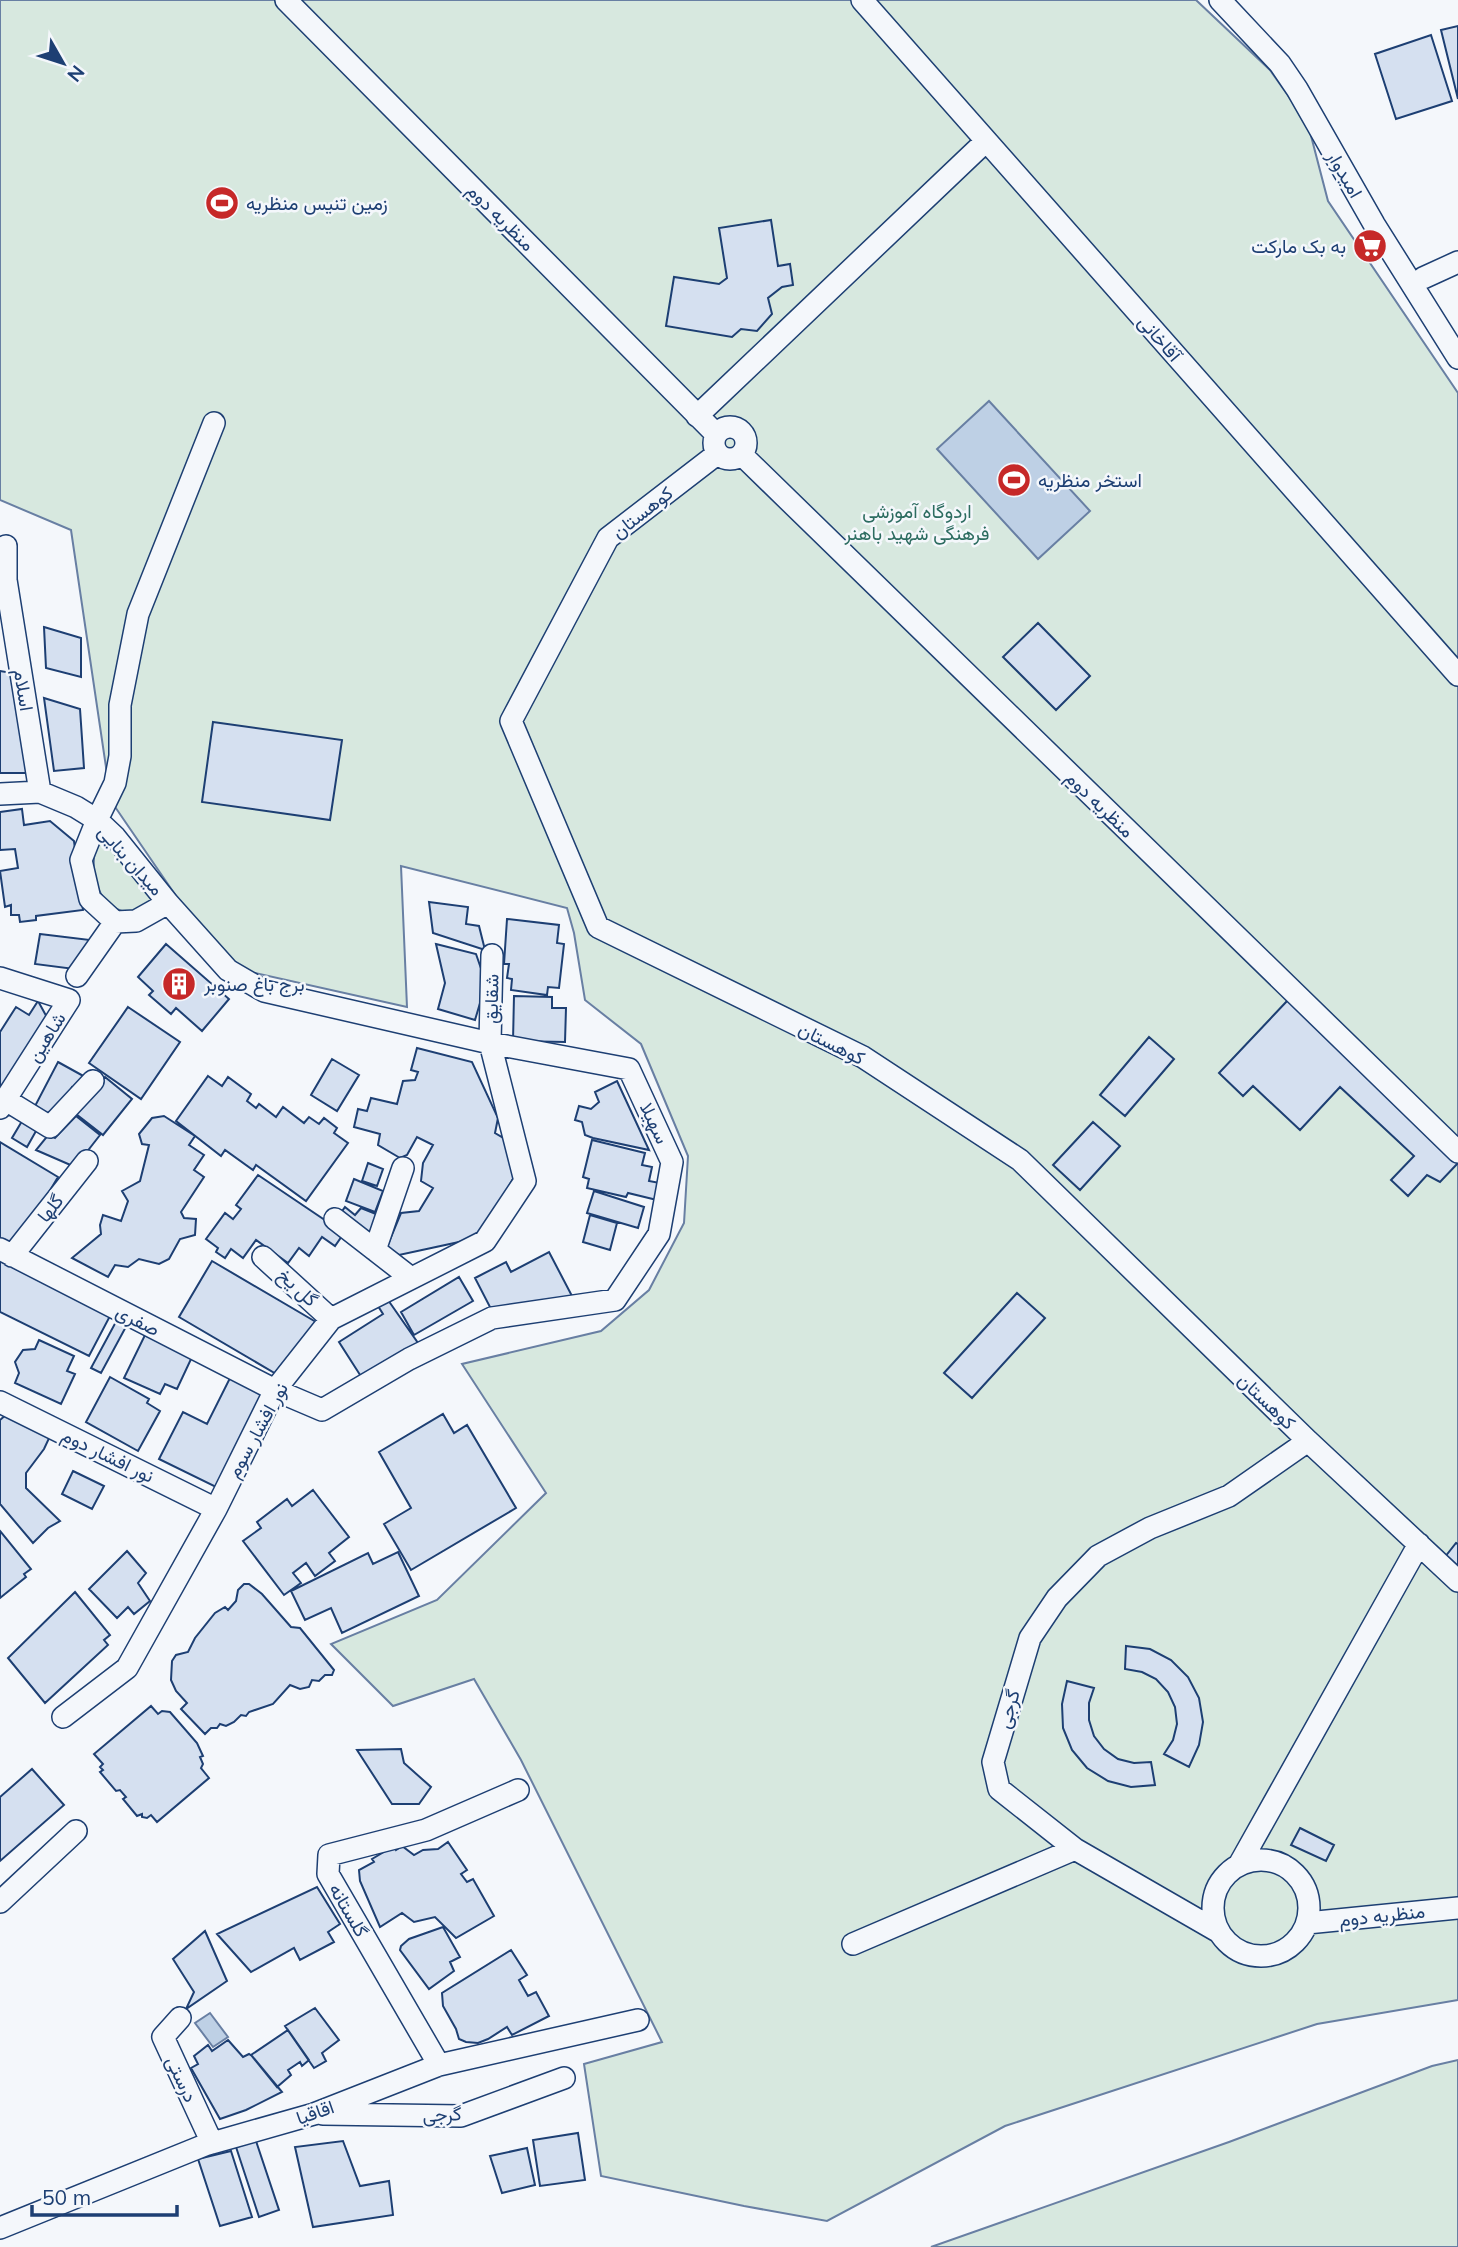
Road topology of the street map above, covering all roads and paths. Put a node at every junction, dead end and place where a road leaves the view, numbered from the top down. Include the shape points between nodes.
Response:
1 (286, 0) edge
2 (862, 0) edge
3 (1220, 0) edge
4 (1235, 0) edge
5 (1284, 61) junction
6 (986, 141) junction
7 (1458, 262) edge
8 (1423, 278) junction
9 (1458, 332) edge
10 (1458, 358) edge
11 (697, 416) junction
12 (214, 423) dead end
13 (716, 444) junction
14 (741, 455) junction
15 (6, 546) dead end
16 (1458, 675) edge
17 (40, 792) junction
18 (0, 793) edge
19 (97, 820) junction
20 (168, 903) junction
21 (115, 922) junction
22 (492, 955) dead end
23 (77, 976) dead end
24 (0, 978) edge
25 (490, 1044) junction
26 (93, 1081) dead end
27 (3, 1104) edge
28 (1458, 1152) edge
29 (88, 1161) dead end
30 (403, 1168) dead end
31 (335, 1219) dead end
32 (375, 1251) junction
33 (6, 1252) edge
34 (263, 1257) dead end
35 (411, 1278) junction
36 (331, 1319) junction
37 (275, 1390) junction
38 (0, 1402) edge
39 (1308, 1441) junction
40 (216, 1508) junction
41 (1419, 1544) junction
42 (1458, 1581) edge
43 (63, 1717) dead end
44 (518, 1790) dead end
45 (76, 1831) dead end
46 (1075, 1849) junction
47 (1239, 1865) junction
48 (0, 1902) edge
49 (1458, 1908) edge
50 (1307, 1923) junction
51 (1219, 1933) junction
52 (853, 1944) dead end
53 (180, 2018) dead end
54 (638, 2020) dead end
55 (439, 2064) junction
56 (564, 2078) dead end
57 (314, 2114) junction
58 (212, 2143) junction
59 (0, 2228) edge

1 - 11 street, منظریه دوم
2 - 6 street, آقاخانی
3 - 5 street, امیدوار
4 - 5 street, امیدوار
5 - 8 street, امیدوار
5 - 10 street, امیدوار via 1374,224
6 - 11 street
6 - 16 street, آقاخانی
7 - 8 street
8 - 9 street, امیدوار
11 - 13 street, منظریه دوم
12 - 19 street via 138,614 120,705 115,783
13 - 14 street via 723,459
13 - 14 street via 727,427 739,429 746,444
13 - 39 street, کوهستان via 608,538 511,721 598,927 863,1058 1020,1160
14 - 28 street, منظریه دوم
15 - 17 street, اسلام via 6,580
17 - 18 street
17 - 19 street
19 - 20 street, میدان بنایی
19 - 21 street, میدان بنایی via 80,860 90,899
20 - 21 street, میدان بنایی via 136,921
20 - 25 street, سهیلا via 228,971 264,991
21 - 23 street
22 - 25 street, شقایق
24 - 27 street, شاهین via 69,1000
25 - 35 street, نور افشار سوم via 525,1181 485,1241
25 - 37 street, سهیلا via 629,1069 673,1162 659,1234 615,1300 492,1318 322,1410
26 - 27 street via 50,1127
29 - 33 street, گلها
30 - 32 street
31 - 32 street
32 - 35 street
33 - 37 street, صفری
34 - 36 street, گل یخ
35 - 36 street, نور افشار سوم
36 - 37 street, نور افشار سوم
37 - 40 street, نور افشار سوم
38 - 40 street, نور افشار دوم
39 - 41 street, کوهستان
39 - 46 street, گرجی via 1229,1496 1150,1528 1098,1556 1057,1598 1030,1638 993,1762 999,1789
40 - 43 street, نور افشار سوم via 127,1668
41 - 42 street, کوهستان
41 - 47 street
44 - 55 street, گلستانه via 426,1830 329,1854 328,1874
45 - 48 street
46 - 51 street, گرجی
46 - 52 street
47 - 50 street via 1271,1860 1286,1866 1306,1891
47 - 51 street via 1217,1887 1213,1918
49 - 50 street, منظریه دوم
50 - 51 street via 1288,1948 1273,1955 1242,1953
53 - 58 street, درستی via 163,2038
54 - 55 street, اقاقیا
55 - 57 street, اقاقیا
56 - 57 street, گرجی via 461,2116
57 - 58 street, اقاقیا
58 - 59 street, اقاقیا

